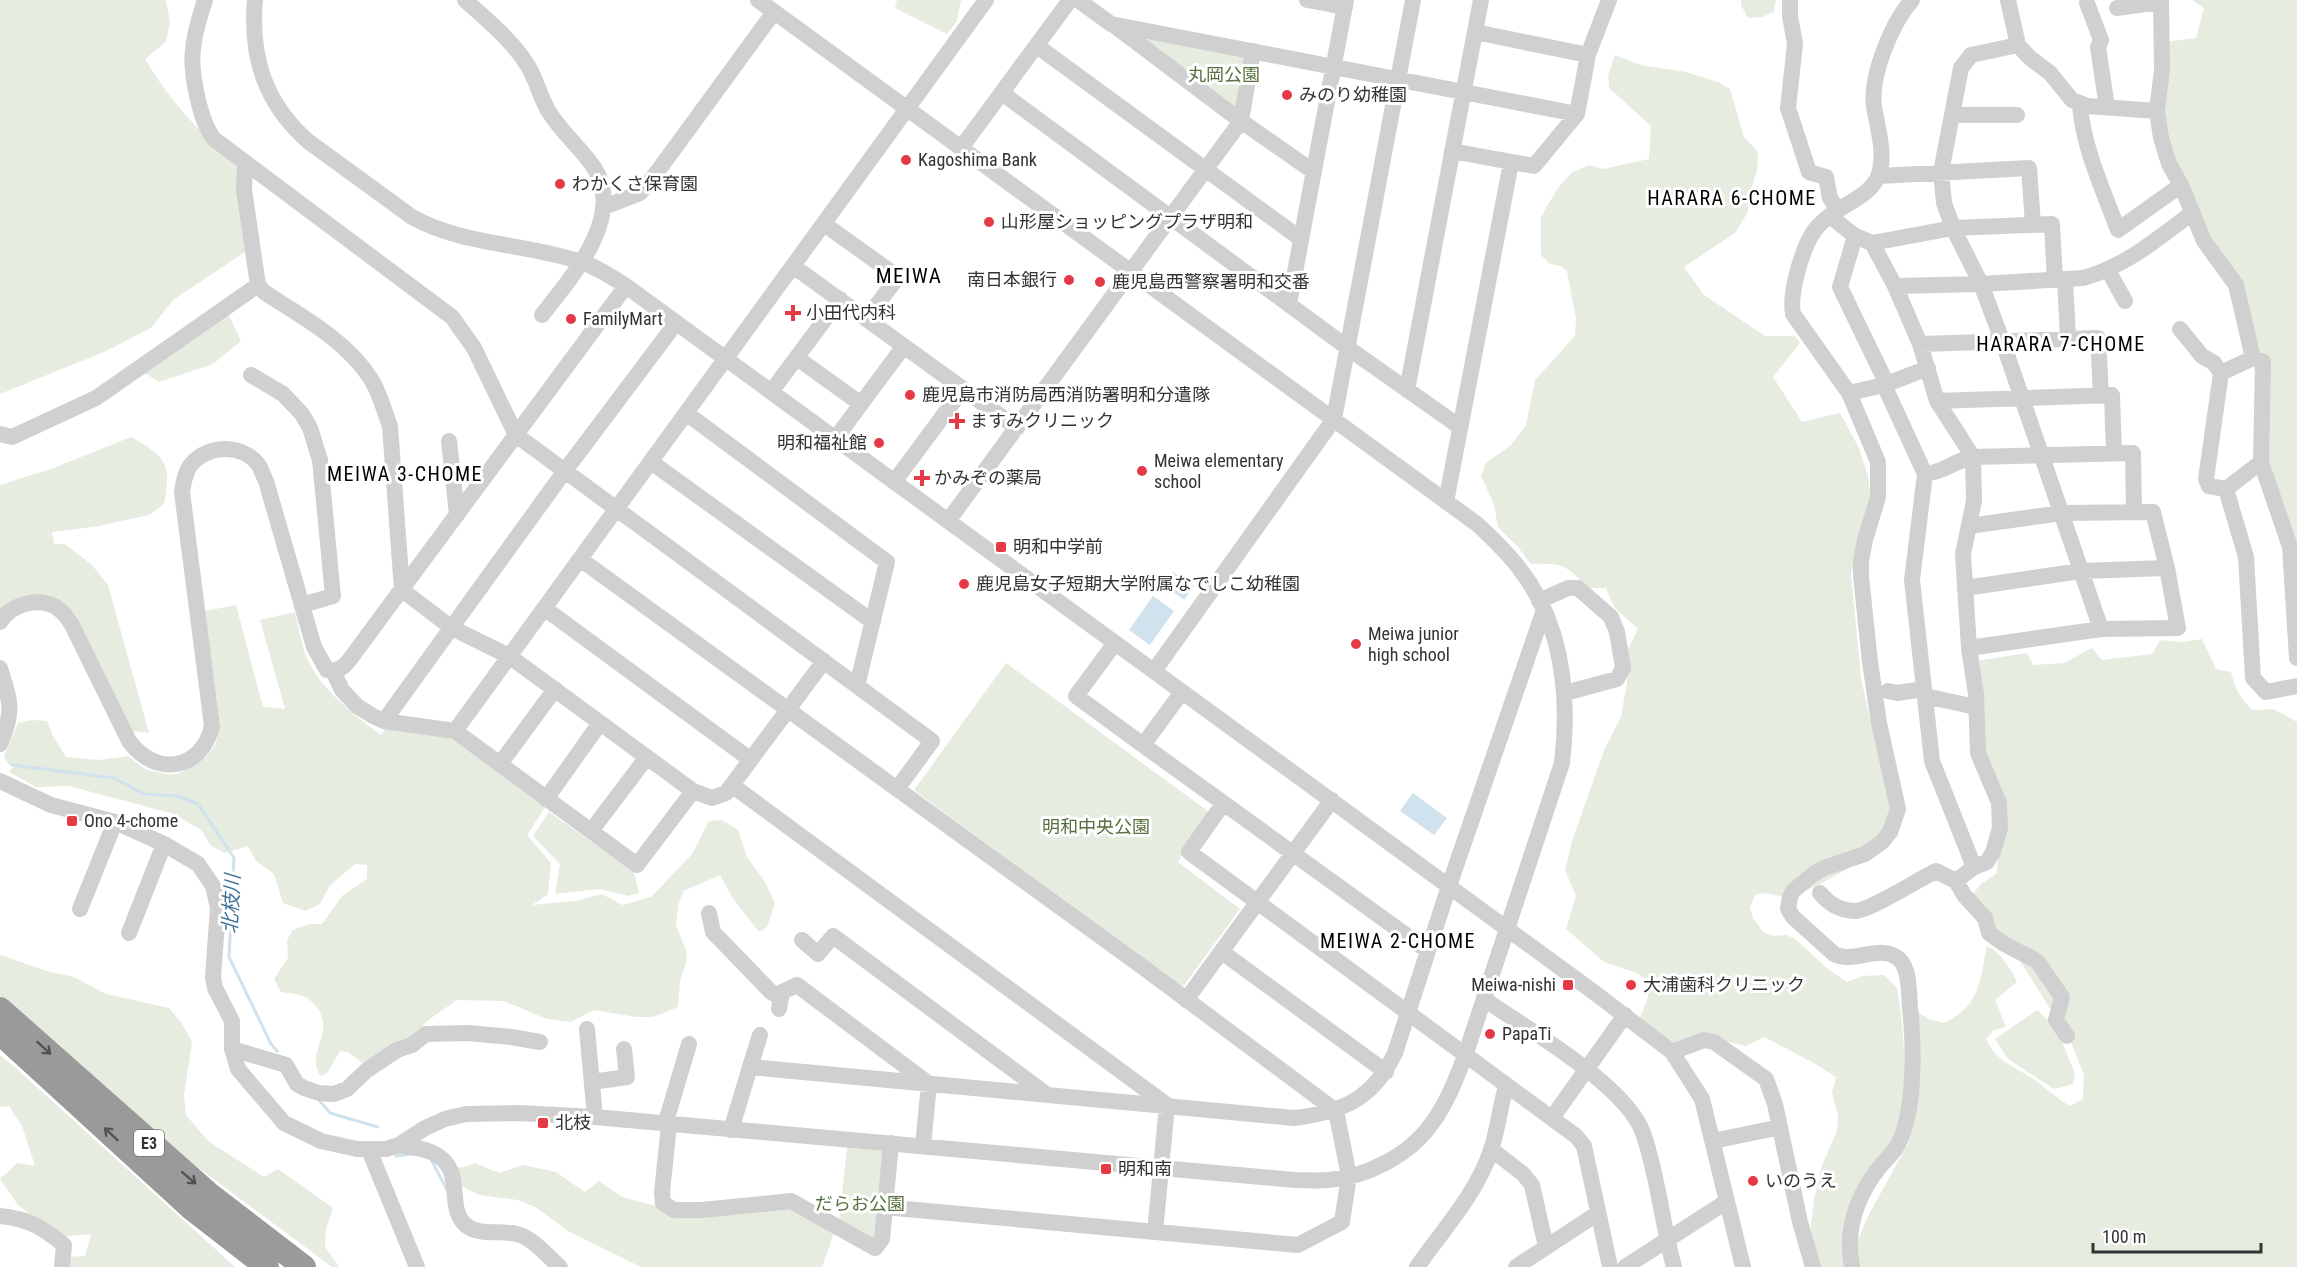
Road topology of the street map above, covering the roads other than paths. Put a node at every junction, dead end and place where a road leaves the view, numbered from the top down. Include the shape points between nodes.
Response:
1 (205, 0) edge
2 (255, 0) edge
3 (465, 0) edge
4 (758, 0) edge
5 (986, 0) edge
6 (1070, 0) edge
7 (1078, 0) edge
8 (1307, 0) edge
9 (1413, 0) edge
10 (1481, 0) edge
11 (1609, 0) edge
12 (1790, 0) edge
13 (1912, 0) edge
14 (2008, 0) edge
15 (2161, 1) edge
16 (2087, 3) dead end
17 (1346, 4) edge
18 (2117, 8) dead end
19 (774, 12) junction
20 (1112, 24) junction
21 (1475, 33) junction
22 (2018, 45) junction
23 (1036, 46) junction
24 (1253, 51) junction
25 (1588, 55) junction
26 (1334, 67) junction
27 (1398, 80) junction
28 (1002, 93) junction
29 (1463, 93) junction
30 (2080, 105) junction
31 (2106, 107) junction
32 (908, 109) junction
33 (2157, 111) junction
34 (1577, 114) junction
35 (1952, 115) junction
36 (2017, 115) dead end
37 (1241, 121) junction
38 (961, 148) junction
39 (1452, 152) junction
40 (245, 162) junction
41 (1511, 163) junction
42 (1206, 168) junction
43 (1314, 172) junction
44 (1941, 172) junction
45 (1879, 176) junction
46 (2181, 184) junction
47 (603, 207) junction
48 (1834, 213) junction
49 (2192, 213) junction
50 (1170, 217) junction
51 (824, 224) junction
52 (2033, 225) junction
53 (1953, 228) junction
54 (1855, 236) junction
55 (1301, 239) junction
56 (1872, 243) junction
57 (583, 262) junction
58 (793, 266) junction
59 (2108, 270) junction
60 (1130, 271) junction
61 (2060, 280) junction
62 (1981, 284) junction
63 (258, 285) junction
64 (626, 286) junction
65 (1895, 286) junction
66 (840, 299) junction
67 (2125, 301) dead end
68 (1288, 304) junction
69 (542, 315) dead end
70 (866, 319) junction
71 (676, 323) junction
72 (2180, 328) dead end
73 (2068, 339) junction
74 (2002, 340) junction
75 (1920, 344) junction
76 (904, 346) junction
77 (1348, 348) junction
78 (797, 358) junction
79 (2253, 358) junction
80 (725, 359) junction
81 (1928, 368) junction
82 (2221, 373) junction
83 (251, 375) dead end
84 (1884, 385) junction
85 (963, 389) junction
86 (1407, 390) junction
87 (771, 392) junction
88 (1849, 393) junction
89 (2101, 396) junction
90 (2022, 399) junction
91 (1937, 401) junction
92 (861, 404) junction
93 (686, 413) junction
94 (1334, 419) junction
95 (1460, 427) junction
96 (1017, 428) junction
97 (0, 434) edge
98 (516, 435) junction
99 (836, 439) junction
100 (449, 441) dead end
101 (2114, 454) junction
102 (2042, 456) junction
103 (1973, 457) junction
104 (651, 462) junction
105 (2261, 462) junction
106 (564, 472) junction
107 (1925, 474) junction
108 (894, 482) junction
109 (2226, 489) junction
110 (1446, 502) junction
111 (615, 510) junction
112 (2134, 512) junction
113 (2062, 513) junction
114 (457, 515) junction
115 (948, 521) junction
116 (1969, 526) junction
117 (580, 559) junction
118 (2167, 568) junction
119 (2081, 571) junction
120 (1965, 588) junction
121 (402, 590) junction
122 (302, 605) junction
123 (1541, 606) junction
124 (544, 608) junction
125 (0, 622) edge
126 (873, 622) junction
127 (452, 628) junction
128 (2101, 629) junction
129 (1115, 643) junction
130 (1969, 648) junction
131 (509, 656) junction
132 (2297, 658) edge
133 (824, 661) junction
134 (0, 668) edge
135 (333, 671) junction
136 (1154, 671) junction
137 (857, 686) junction
138 (2297, 686) edge
139 (555, 689) junction
140 (1888, 691) dead end
141 (1182, 692) junction
142 (1565, 693) junction
143 (1924, 693) junction
144 (1976, 707) junction
145 (788, 711) junction
146 (384, 721) junction
147 (600, 723) junction
148 (455, 732) junction
149 (0, 744) edge
150 (1143, 746) junction
151 (647, 757) junction
152 (751, 760) junction
153 (500, 764) junction
154 (0, 781) edge
155 (733, 786) junction
156 (897, 789) junction
157 (693, 791) junction
158 (546, 799) junction
159 (1332, 800) junction
160 (1223, 804) junction
161 (115, 822) junction
162 (591, 831) junction
163 (164, 844) junction
164 (1293, 854) junction
165 (1974, 867) junction
166 (1956, 881) junction
167 (1449, 886) junction
168 (1820, 893) dead end
169 (1257, 903) junction
170 (80, 909) dead end
171 (709, 913) dead end
172 (1508, 929) junction
173 (129, 933) dead end
174 (802, 940) dead end
175 (1428, 951) junction
176 (1222, 952) junction
177 (1484, 999) junction
178 (1186, 1000) junction
179 (0, 1009) edge
180 (1407, 1012) junction
181 (1625, 1015) junction
182 (587, 1029) dead end
183 (0, 1033) edge
184 (760, 1035) dead end
185 (2067, 1036) dead end
186 (540, 1042) dead end
187 (689, 1044) dead end
188 (624, 1048) dead end
189 (232, 1049) junction
190 (1672, 1052) junction
191 (1465, 1056) junction
192 (750, 1068) junction
193 (1587, 1069) junction
194 (1386, 1072) junction
195 (592, 1082) junction
196 (929, 1084) junction
197 (1506, 1086) junction
198 (1046, 1094) junction
199 (1167, 1105) junction
200 (1336, 1111) junction
201 (595, 1118) junction
202 (1552, 1118) junction
203 (667, 1125) junction
204 (1780, 1127) junction
205 (731, 1130) junction
206 (1713, 1141) junction
207 (891, 1143) junction
208 (399, 1145) junction
209 (923, 1146) junction
210 (1491, 1149) junction
211 (369, 1150) junction
212 (1161, 1168) junction
213 (1349, 1176) junction
214 (1726, 1202) junction
215 (884, 1207) junction
216 (1598, 1213) junction
217 (0, 1216) edge
218 (1155, 1232) junction
219 (1666, 1241) junction
220 (1546, 1247) junction
221 (62, 1267) edge
222 (267, 1267) edge
223 (304, 1267) edge
224 (417, 1267) edge
225 (560, 1267) edge
226 (1417, 1267) edge
227 (1516, 1267) edge
228 (1610, 1267) edge
229 (1625, 1267) edge
230 (1674, 1267) edge
231 (1743, 1267) edge
232 (1813, 1267) edge
233 (1852, 1267) edge

1 - 40 street via 192,52 201,112 214,139
2 - 57 street via 255,49 268,90 280,112 309,142 429,226 457,236
3 - 47 street via 507,39 529,68 551,114 596,171
4 - 19 street
5 - 32 street
6 - 23 street
7 - 20 street
8 - 17 street
9 - 27 street
10 - 21 street
11 - 25 street
12 - 48 street via 1795,44 1788,108 1809,172 1826,177
13 - 45 street via 1896,23 1874,88 1881,151
14 - 22 street
15 - 18 street
15 - 33 street via 2162,70
16 - 31 street via 2102,40 2098,47
17 - 26 street
19 - 32 street
19 - 47 street via 640,193
20 - 24 street
20 - 37 street
21 - 25 street
21 - 29 street
22 - 30 street
22 - 35 street via 1971,55 1965,60
23 - 28 street
23 - 42 street
24 - 26 street
24 - 37 street
25 - 34 street
26 - 27 street
26 - 43 street
27 - 29 street
27 - 77 street
28 - 38 street
28 - 50 street
29 - 34 street
29 - 39 street
30 - 31 street
30 - 46 street via 2095,166 2118,230
31 - 33 street
32 - 38 street
32 - 51 street
33 - 46 street via 2169,164
34 - 41 street via 1534,166
35 - 36 street
35 - 44 street
37 - 42 street
37 - 43 street
38 - 60 street
39 - 41 street
39 - 86 street
40 - 63 street via 244,190
40 - 98 street via 452,317 474,348
41 - 95 street
42 - 50 street
42 - 55 street
43 - 55 street
44 - 45 street
44 - 52 street via 2029,168
44 - 53 street via 1944,203
45 - 48 street via 1863,195
46 - 49 street
47 - 57 street
48 - 54 street
48 - 88 street via 1814,231 1791,302 1793,314
49 - 59 street via 2137,255
49 - 79 street via 2204,241 2236,285
50 - 60 street
50 - 68 street
51 - 58 street
51 - 70 street via 898,277
52 - 53 street
52 - 61 street via 2052,224
53 - 56 street
53 - 62 street
54 - 56 street
54 - 84 street via 1839,287
55 - 68 street
56 - 65 street
57 - 64 street
57 - 69 street
58 - 66 street
58 - 80 street
59 - 61 street
59 - 67 street
60 - 94 street
60 - 96 street
61 - 62 street
61 - 73 street
62 - 65 street
62 - 74 street
63 - 97 street via 96,398 12,437
63 - 121 street via 337,341 372,381 390,426
64 - 71 street
64 - 98 street
65 - 75 street
66 - 70 street
66 - 78 street
68 - 77 street
70 - 76 street
71 - 80 street
71 - 106 street
72 - 82 street
73 - 74 street
73 - 89 street via 2098,338
74 - 75 street
74 - 90 street
75 - 81 street
76 - 85 street
76 - 92 street
77 - 86 street
77 - 94 street
78 - 87 street
78 - 92 street
79 - 82 street
79 - 105 street via 2263,362
80 - 87 street
80 - 93 street
81 - 84 street
81 - 91 street
82 - 109 street via 2206,479 2209,486
83 - 122 street via 283,394 302,414 320,459 333,596
84 - 88 street
84 - 107 street
85 - 96 street
85 - 108 street
86 - 95 street
87 - 99 street
88 - 233 street via 1878,462 1878,497 1865,540 1861,576 1878,723 1898,809 1882,842 1865,854 1812,875 1793,891 1788,903 1793,917 1840,958 1886,954 1900,960 1905,968 1912,1026 1910,1102 1896,1147 1859,1197 1849,1249
89 - 90 street
89 - 101 street via 2112,395
90 - 91 street
90 - 102 street
91 - 103 street
92 - 99 street
93 - 104 street
93 - 126 street via 887,562
94 - 110 street
94 - 136 street
95 - 110 street
96 - 115 street
98 - 106 street
98 - 114 street
99 - 108 street
100 - 114 street
101 - 102 street
101 - 112 street via 2133,453
102 - 103 street
102 - 113 street
103 - 107 street
103 - 116 street via 1974,501
104 - 111 street
104 - 126 street
105 - 109 street
105 - 132 street via 2290,547
106 - 111 street
106 - 127 street
107 - 143 street via 1912,580
108 - 115 street
109 - 138 street via 2246,557 2253,678 2266,692
110 - 123 street via 1502,547 1521,570
111 - 117 street
111 - 133 street
112 - 113 street
112 - 118 street via 2153,512
113 - 116 street
113 - 119 street
114 - 121 street
115 - 129 street
116 - 120 street via 1963,554
117 - 124 street
117 - 145 street
118 - 119 street
118 - 128 street via 2178,627
119 - 120 street
119 - 128 street
120 - 130 street
121 - 127 street
121 - 135 street via 345,666
122 - 125 street via 258,464 239,451 217,449 194,462 182,492 212,726 202,750 172,766 146,760 135,750 72,625 54,606 24,603
122 - 135 street via 314,647 327,670
123 - 142 street via 1563,670
123 - 142 street via 1568,588 1578,588 1611,617 1617,632 1623,668 1617,679
123 - 167 street
124 - 131 street
124 - 152 street
126 - 137 street
127 - 131 street
127 - 146 street
128 - 130 street
129 - 136 street
129 - 150 street via 1076,696
130 - 144 street
131 - 139 street
131 - 148 street
133 - 137 street
133 - 145 street
134 - 149 street via 11,712
135 - 146 street via 342,690 357,706
136 - 141 street
137 - 156 street via 932,741
139 - 147 street
139 - 153 street
140 - 143 street
141 - 150 street
141 - 159 street
142 - 172 street via 1562,763
143 - 144 street
143 - 165 street via 1932,760
144 - 165 street via 1978,753 1999,803 2000,828 1987,862
145 - 152 street
145 - 156 street
146 - 148 street
147 - 151 street
147 - 158 street
148 - 153 street
150 - 160 street
151 - 157 street
151 - 162 street
152 - 155 street
153 - 158 street
154 - 161 street via 51,805
155 - 157 street via 712,798
155 - 199 street
156 - 178 street
157 - 162 street via 637,866
158 - 162 street
159 - 164 street
159 - 167 street
160 - 164 street
160 - 169 street via 1189,852
161 - 163 street
161 - 170 street
163 - 173 street
163 - 189 street via 198,864 213,886 218,908 213,977 232,1021
164 - 169 street
164 - 175 street
165 - 166 street
166 - 168 street via 1936,871 1857,911 1831,906
166 - 185 street via 1984,918 1989,933 2037,960 2062,997 2056,1020
167 - 172 street
167 - 175 street
169 - 176 street
169 - 180 street
171 - 196 street via 713,932 780,1004 782,992 797,986
172 - 177 street
172 - 181 street
174 - 198 street via 818,954 833,936
175 - 180 street
176 - 178 street
176 - 194 street
177 - 191 street
177 - 193 street
178 - 200 street
179 -> 223 highway, E3 via 200,1187
180 - 191 street
180 - 194 street
181 - 190 street
181 - 193 street
182 - 195 street
222 -> 183 highway, E3 via 192,1208
184 - 192 street
186 - 189 street via 479,1034 426,1034 367,1070 347,1089 328,1094 297,1084 286,1065
187 - 203 street
188 - 195 street via 627,1077
189 - 211 street via 238,1069 284,1123 321,1141
190 - 204 street via 1704,1040 1714,1042 1766,1079
190 - 206 street via 1702,1099
191 - 197 street
191 - 213 street via 1432,1125 1411,1146 1379,1166
192 - 196 street
192 - 205 street
193 - 202 street
193 - 219 street via 1628,1106 1643,1132
194 - 200 street via 1352,1103
195 - 201 street
196 - 198 street
196 - 209 street
197 - 202 street
197 - 210 street
198 - 199 street
199 - 200 street via 1294,1118
199 - 212 street
200 - 213 street
201 - 203 street
201 - 208 street via 466,1114 425,1128
202 - 216 street via 1584,1146
203 - 205 street
203 - 215 street via 663,1203 674,1210 791,1201 875,1248 882,1239
204 - 206 street
204 - 232 street
205 - 207 street
206 - 214 street
207 - 209 street
207 - 215 street
208 - 211 street
208 - 225 street via 423,1149 444,1159 453,1172 456,1209 469,1228 519,1234
209 - 212 street
210 - 220 street via 1532,1185
210 - 226 street via 1473,1187
211 - 224 street
212 - 213 street via 1295,1180
212 - 218 street
213 - 218 street via 1342,1222 1298,1245
214 - 219 street
214 - 231 street
215 - 218 street
216 - 220 street
216 - 228 street
217 - 221 street via 40,1226 64,1245
219 - 229 street
219 - 230 street
220 - 227 street

